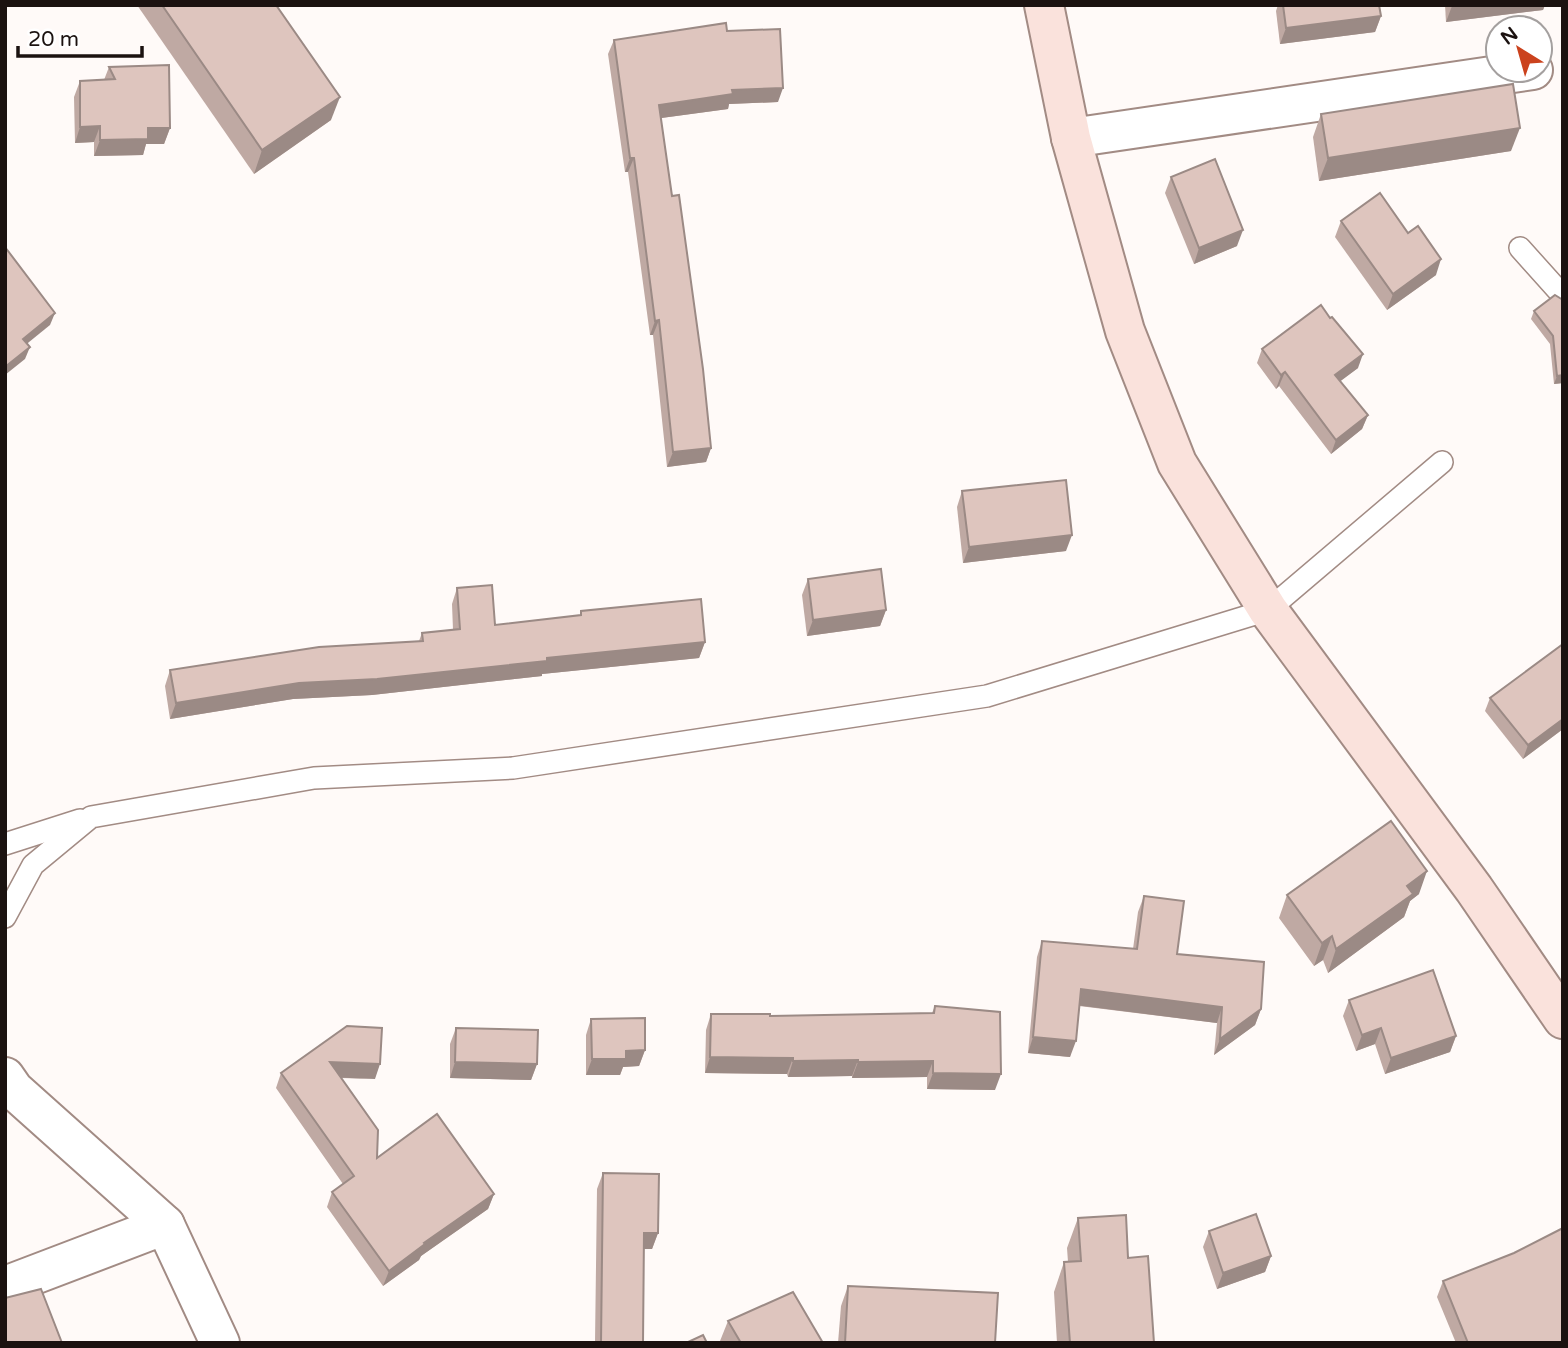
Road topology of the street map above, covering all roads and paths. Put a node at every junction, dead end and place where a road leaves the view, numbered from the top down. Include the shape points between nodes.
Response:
1 (1044, 5) edge
2 (1484, 77) edge
3 (1071, 138) junction
4 (1520, 248) dead end
5 (1563, 296) edge
6 (1441, 462) dead end
7 (1268, 610) junction
8 (91, 817) junction
9 (5, 844) edge
10 (5, 917) edge
11 (1563, 1019) edge
12 (5, 1077) edge
13 (165, 1225) junction
14 (5, 1286) edge
15 (220, 1343) edge

1 - 3 street
2 - 3 street
3 - 7 street via 1125,331 1177,463
4 - 5 lane
6 - 7 lane
7 - 8 lane via 987,696 513,768 314,778
7 - 11 street
8 - 9 lane
8 - 10 lane via 33,866
12 - 13 street
13 - 14 street
13 - 15 street

